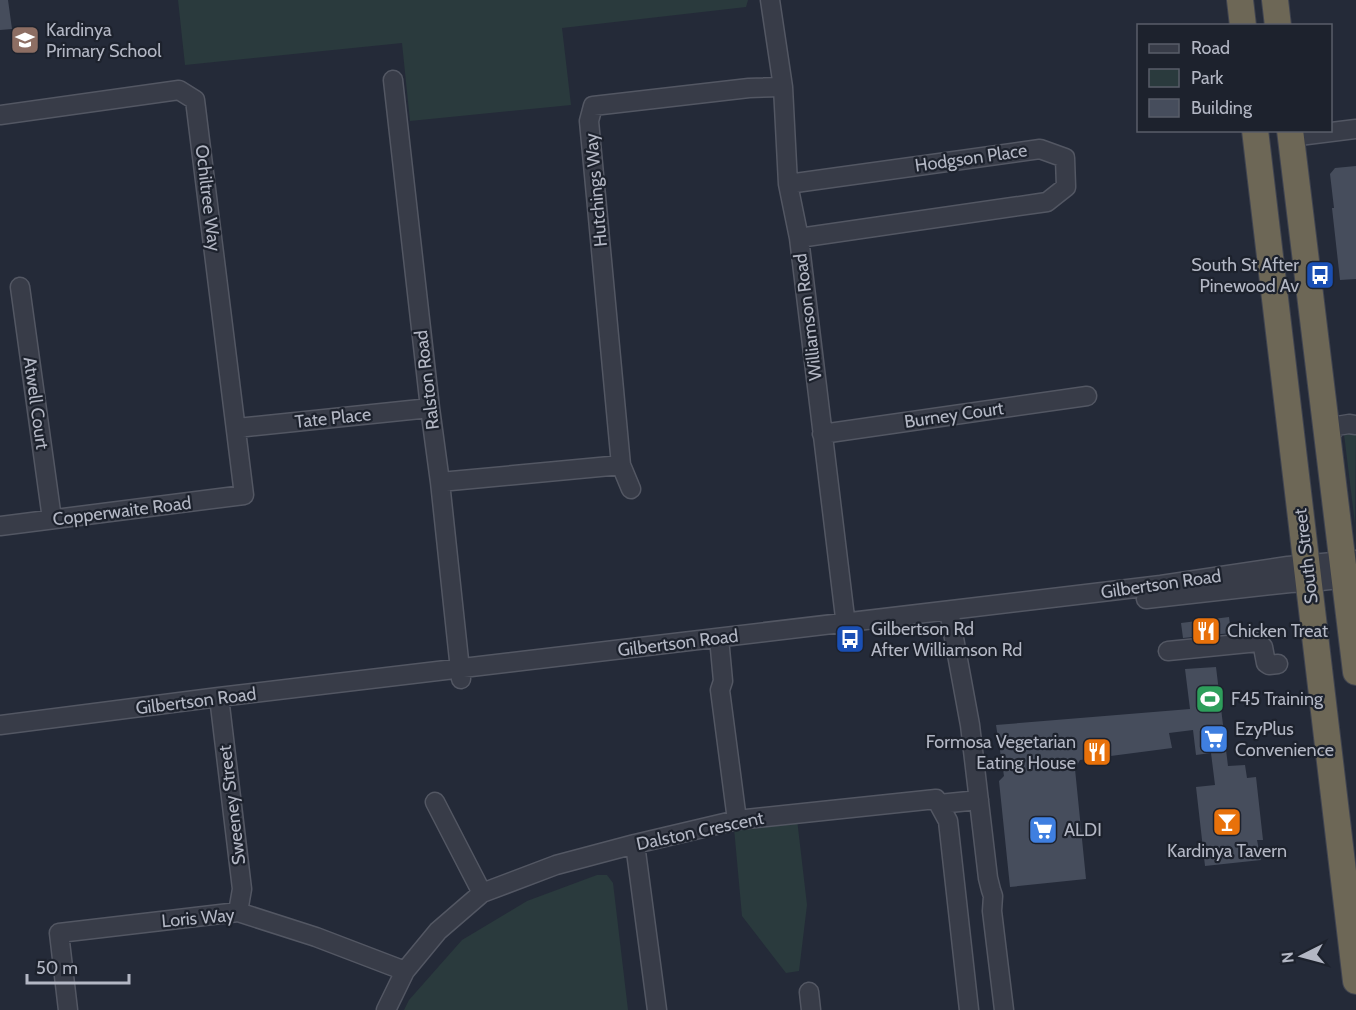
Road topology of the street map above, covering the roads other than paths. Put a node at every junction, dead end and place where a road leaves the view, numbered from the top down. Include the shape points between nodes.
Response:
1 (770, 0) edge
2 (1240, 0) edge
3 (1275, 0) edge
4 (1243, 24) edge
5 (1278, 24) edge
6 (393, 80) dead end
7 (783, 87) junction
8 (0, 115) edge
9 (1356, 129) edge
10 (1332, 131) edge
11 (1255, 132) edge
12 (1316, 132) edge
13 (1290, 134) edge
14 (788, 184) junction
15 (799, 238) junction
16 (20, 287) dead end
17 (1087, 396) dead end
18 (1323, 404) junction
19 (430, 408) junction
20 (1356, 415) edge
21 (1356, 425) edge
22 (237, 428) junction
23 (822, 434) junction
24 (1328, 443) junction
25 (621, 465) junction
26 (440, 482) junction
27 (631, 489) dead end
28 (244, 495) joint
29 (52, 519) junction
30 (0, 526) edge
31 (1350, 569) edge
32 (1308, 573) junction
33 (950, 616) junction
34 (846, 629) junction
35 (715, 644) junction
36 (1168, 651) dead end
37 (1278, 664) dead end
38 (1356, 672) edge
39 (461, 675) junction
40 (220, 703) junction
41 (0, 725) edge
42 (0, 735) edge
43 (979, 800) junction
44 (435, 802) dead end
45 (939, 804) junction
46 (738, 820) junction
47 (635, 844) junction
48 (1349, 854) edge
49 (482, 893) junction
50 (238, 912) junction
51 (405, 971) junction
52 (1356, 981) edge
53 (68, 1010) edge
54 (386, 1010) edge
55 (657, 1010) edge
56 (969, 1010) edge
57 (1004, 1010) edge

1 - 7 street, Williamson Road
2 - 4 highway
3 - 5 highway
6 - 19 street, Ralston Road
7 - 14 street, Williamson Road
7 - 25 street, Hutchings Way via 593,106 589,121
8 - 22 street, Ochiltree Way via 179,90 195,100
9 - 10 street
11 - 32 highway, South Street
12 - 13 street
13 - 18 highway, South Street
14 - 15 street, Williamson Road
14 - 15 street, Hodgson Place via 1040,148 1065,158 1066,187 1047,202
15 - 23 street, Williamson Road
16 - 29 street, Atwell Court
17 - 23 street, Burney Court
18 - 20 street via 1334,415
18 - 24 highway, South Street
19 - 22 street, Tate Place
19 - 26 street, Ralston Road
21 - 24 street via 1336,426
22 - 28 street, Ochiltree Way
23 - 34 street, Williamson Road
24 - 31 highway, South Street
25 - 26 street
25 - 27 street, Hutchings Way
26 - 39 street, Ralston Road
28 - 29 street, Copperwaite Road
29 - 30 street, Copperwaite Road
31 - 32 street, Gilbertson Road
31 - 38 highway, South Street
32 - 33 street, Gilbertson Road via 1161,585
32 - 48 highway, South Street
33 - 34 street, Gilbertson Road
33 - 43 street
34 - 35 street, Gilbertson Road
35 - 39 street, Gilbertson Road
35 - 46 street via 723,681 720,690
36 - 37 street via 1258,642 1266,663
39 - 40 street, Gilbertson Road
40 - 41 street, Gilbertson Road
40 - 42 street, Gilbertson Road
40 - 50 street, Sweeney Street via 242,889
43 - 45 street
43 - 57 street
44 - 49 street
45 - 46 street, Dalston Crescent via 936,799
45 - 56 street via 948,821
46 - 47 street, Dalston Crescent
47 - 49 street, Dalston Crescent via 556,865
47 - 55 street
48 - 52 highway, South Street
49 - 51 street, Dalston Crescent via 438,931
50 - 51 street, Loris Way
50 - 53 street, Loris Way via 59,933
51 - 54 street, Dalston Crescent

